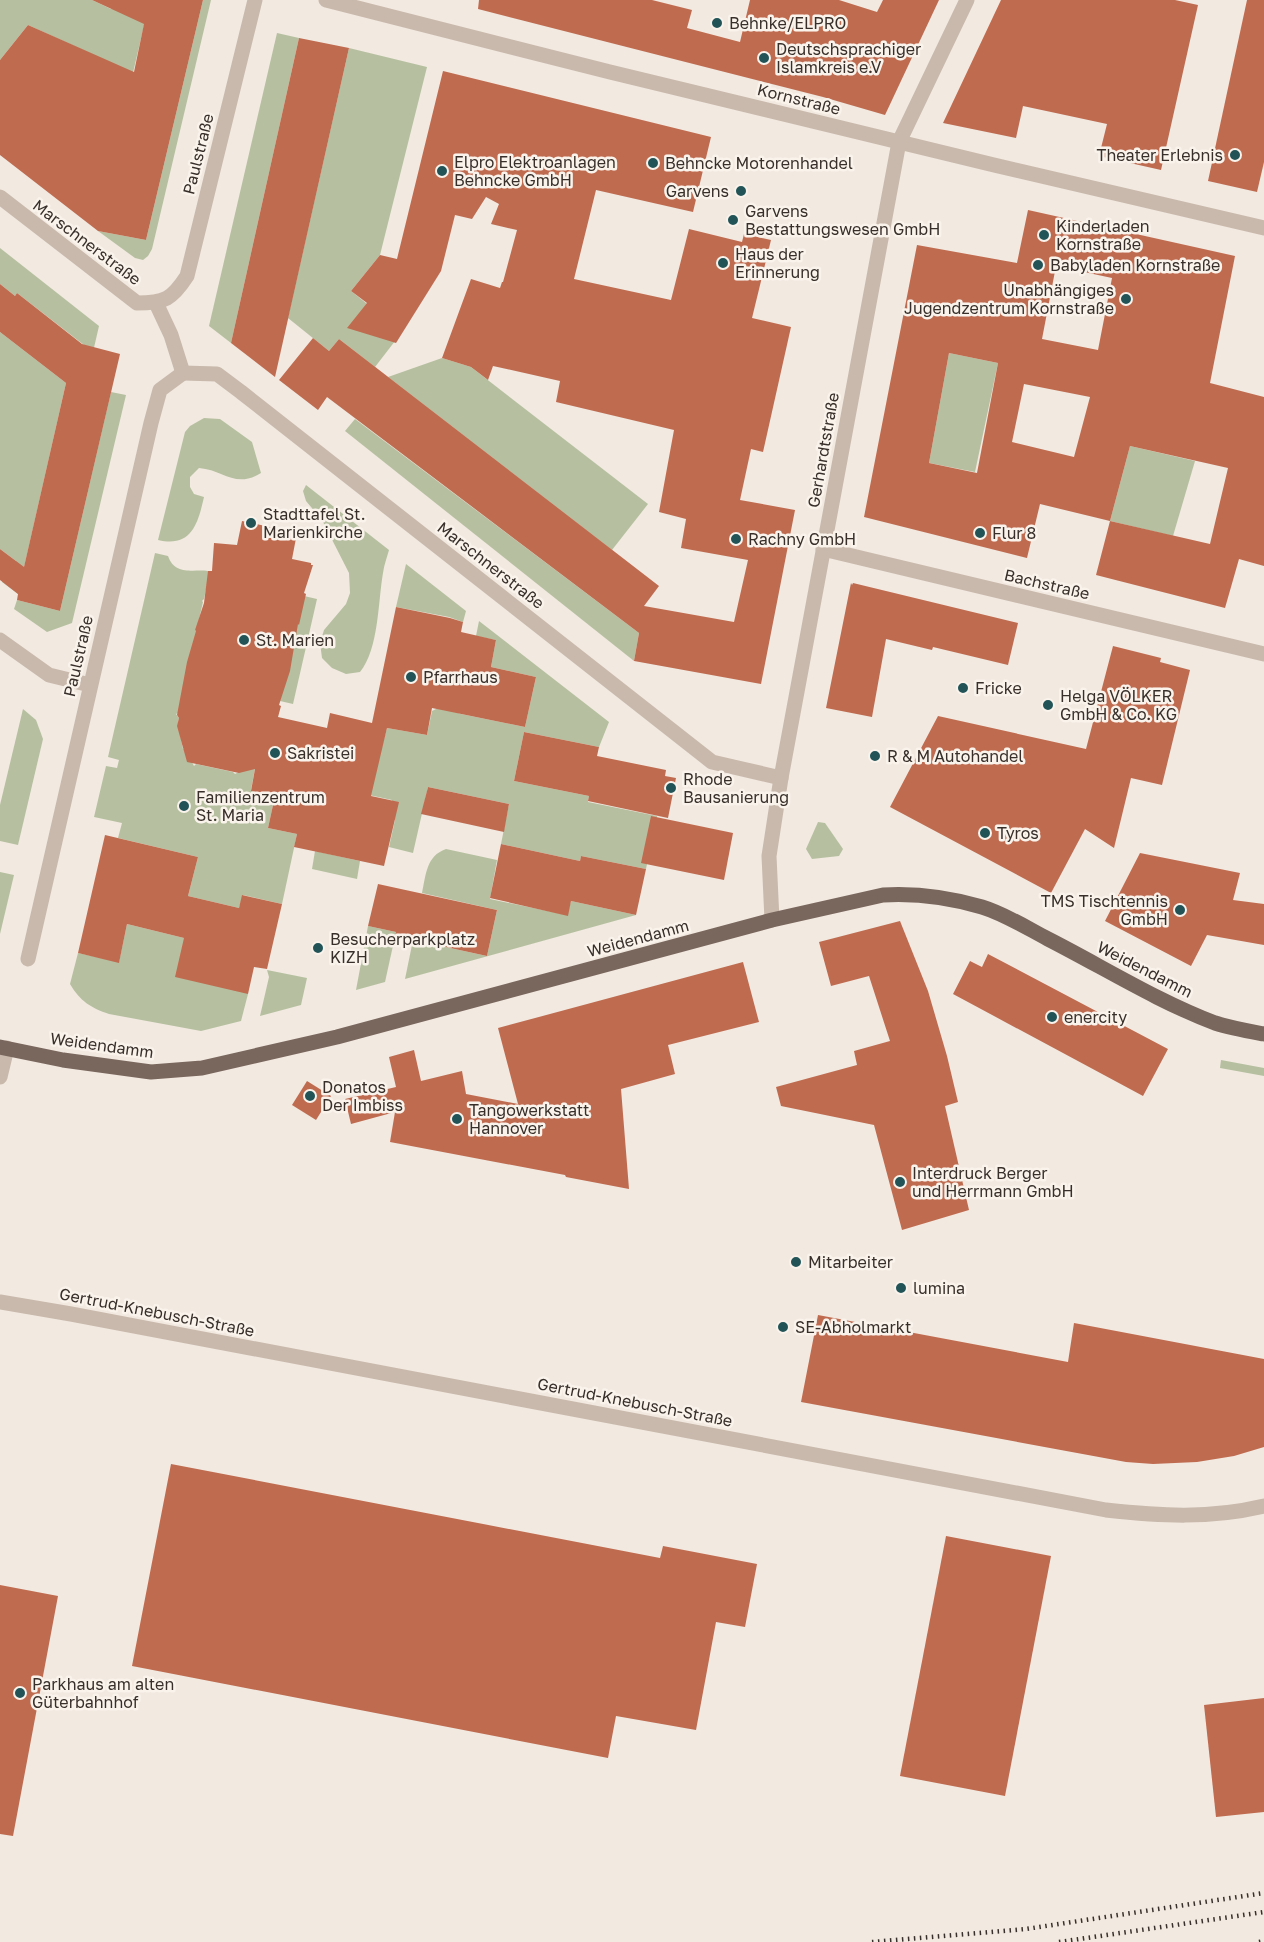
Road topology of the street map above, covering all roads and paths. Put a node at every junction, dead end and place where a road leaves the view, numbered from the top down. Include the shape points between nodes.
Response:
1 (255, 0) edge
2 (326, 0) edge
3 (967, 0) edge
4 (899, 142) junction
5 (0, 197) edge
6 (1264, 228) edge
7 (156, 303) junction
8 (183, 373) junction
9 (822, 549) junction
10 (0, 640) edge
11 (1264, 654) edge
12 (90, 685) junction
13 (781, 778) junction
14 (772, 920) junction
15 (28, 959) dead end
16 (1264, 1034) edge
17 (4, 1048) edge
18 (0, 1077) edge
19 (0, 1302) edge
20 (1264, 1506) edge

1 - 7 street, Paulstraße via 187,276 176,293
2 - 4 street, Kornstraße
3 - 4 street, Gerhardtstraße
4 - 6 street, Kornstraße
4 - 9 street, Gerhardtstraße
5 - 7 street, Marschnerstraße via 137,303
7 - 8 street
8 - 12 street, Paulstraße via 160,390
8 - 13 street, Marschnerstraße via 217,374 712,762
9 - 11 street, Bachstraße
9 - 13 street, Gerhardtstraße
10 - 12 street via 49,675
12 - 15 street, Paulstraße
13 - 14 street, Gerhardtstraße via 769,856
14 - 16 main road, Weidendamm via 883,895 927,896 984,908 1168,1002 1223,1025
14 - 17 main road, Weidendamm via 337,1037 202,1068 151,1072
17 - 18 street
19 - 20 street, Gertrud-Knebusch-Straße via 1106,1510 1181,1516

